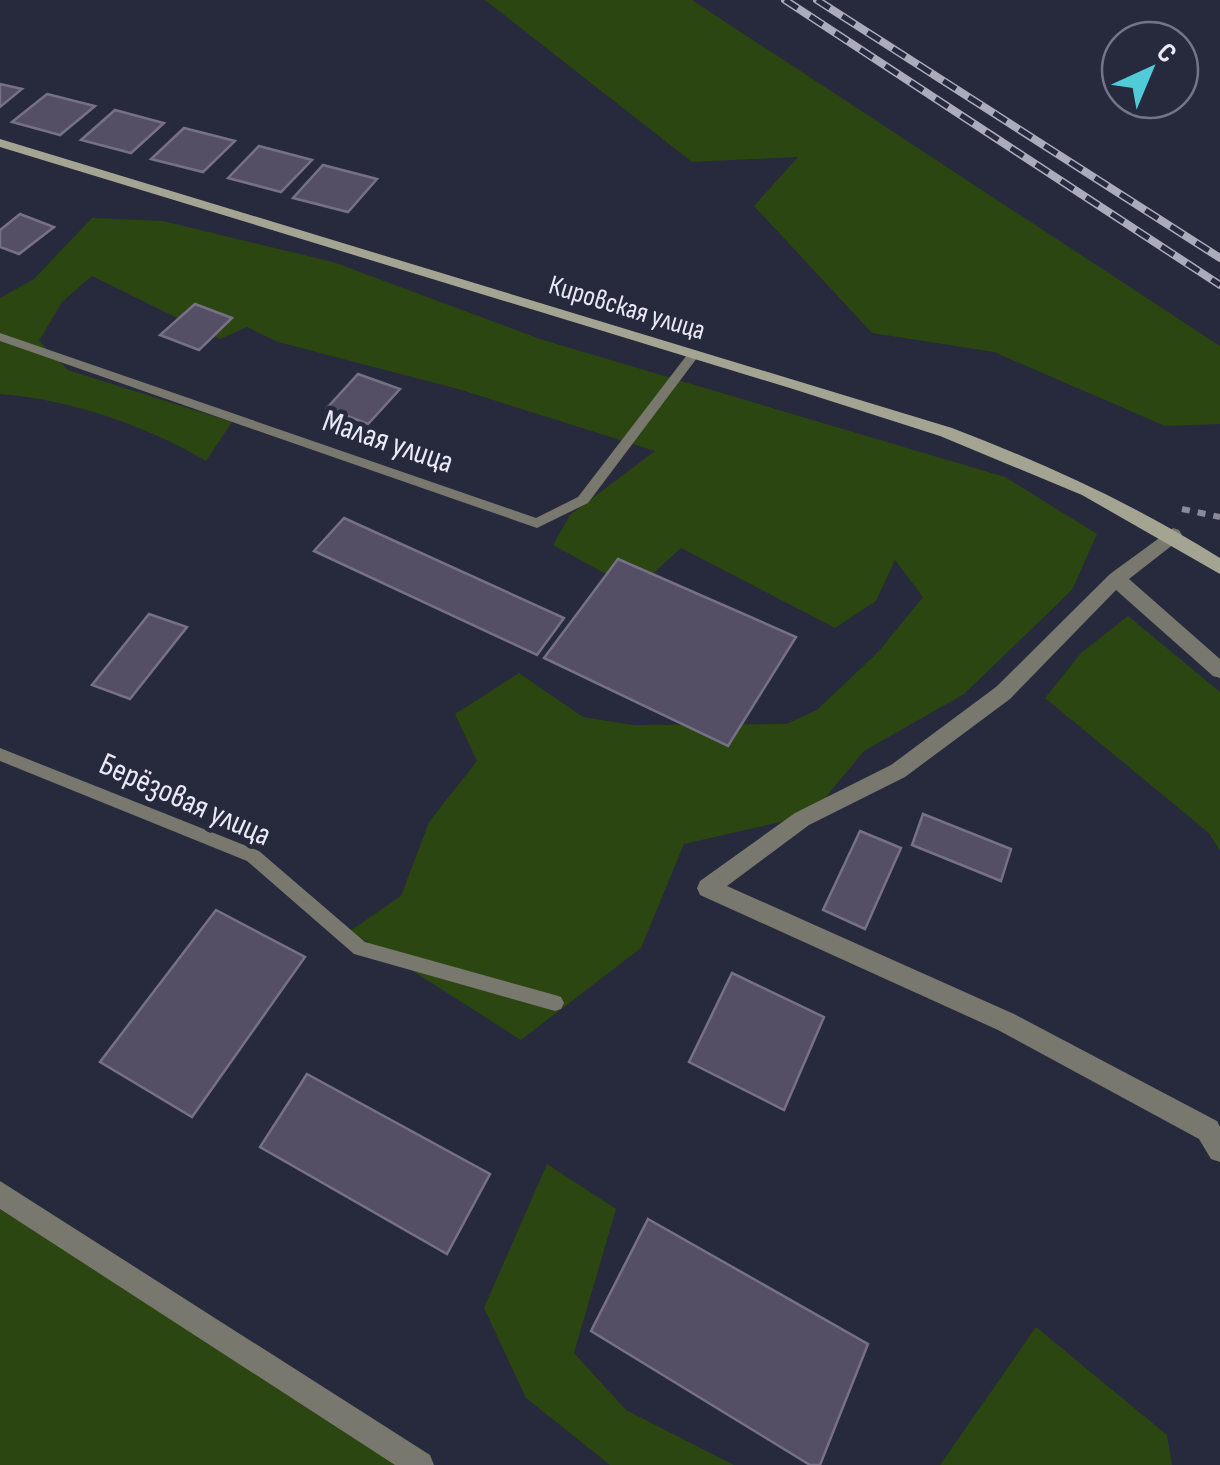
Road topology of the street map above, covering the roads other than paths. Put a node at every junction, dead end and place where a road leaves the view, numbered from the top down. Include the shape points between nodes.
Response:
1 (0, 143) edge
2 (0, 337) edge
3 (694, 354) junction
4 (1174, 535) junction
5 (1220, 567) edge
6 (1116, 579) junction
7 (1220, 670) edge
8 (0, 754) edge
9 (555, 1003) dead end
10 (1220, 1150) edge
11 (0, 1194) edge
12 (420, 1465) edge

1 - 3 main road, Кировская улица
2 - 3 lane, Малая улица via 538,523 583,500
3 - 4 main road, Кировская улица via 918,422 1082,488
4 - 5 main road, Кировская улица
4 - 6 street
6 - 7 street
6 - 10 street via 1003,693 898,771 802,819 708,888 1006,1022 1208,1130
8 - 9 lane, Берёзовая улица via 253,856 360,948
11 - 12 street

